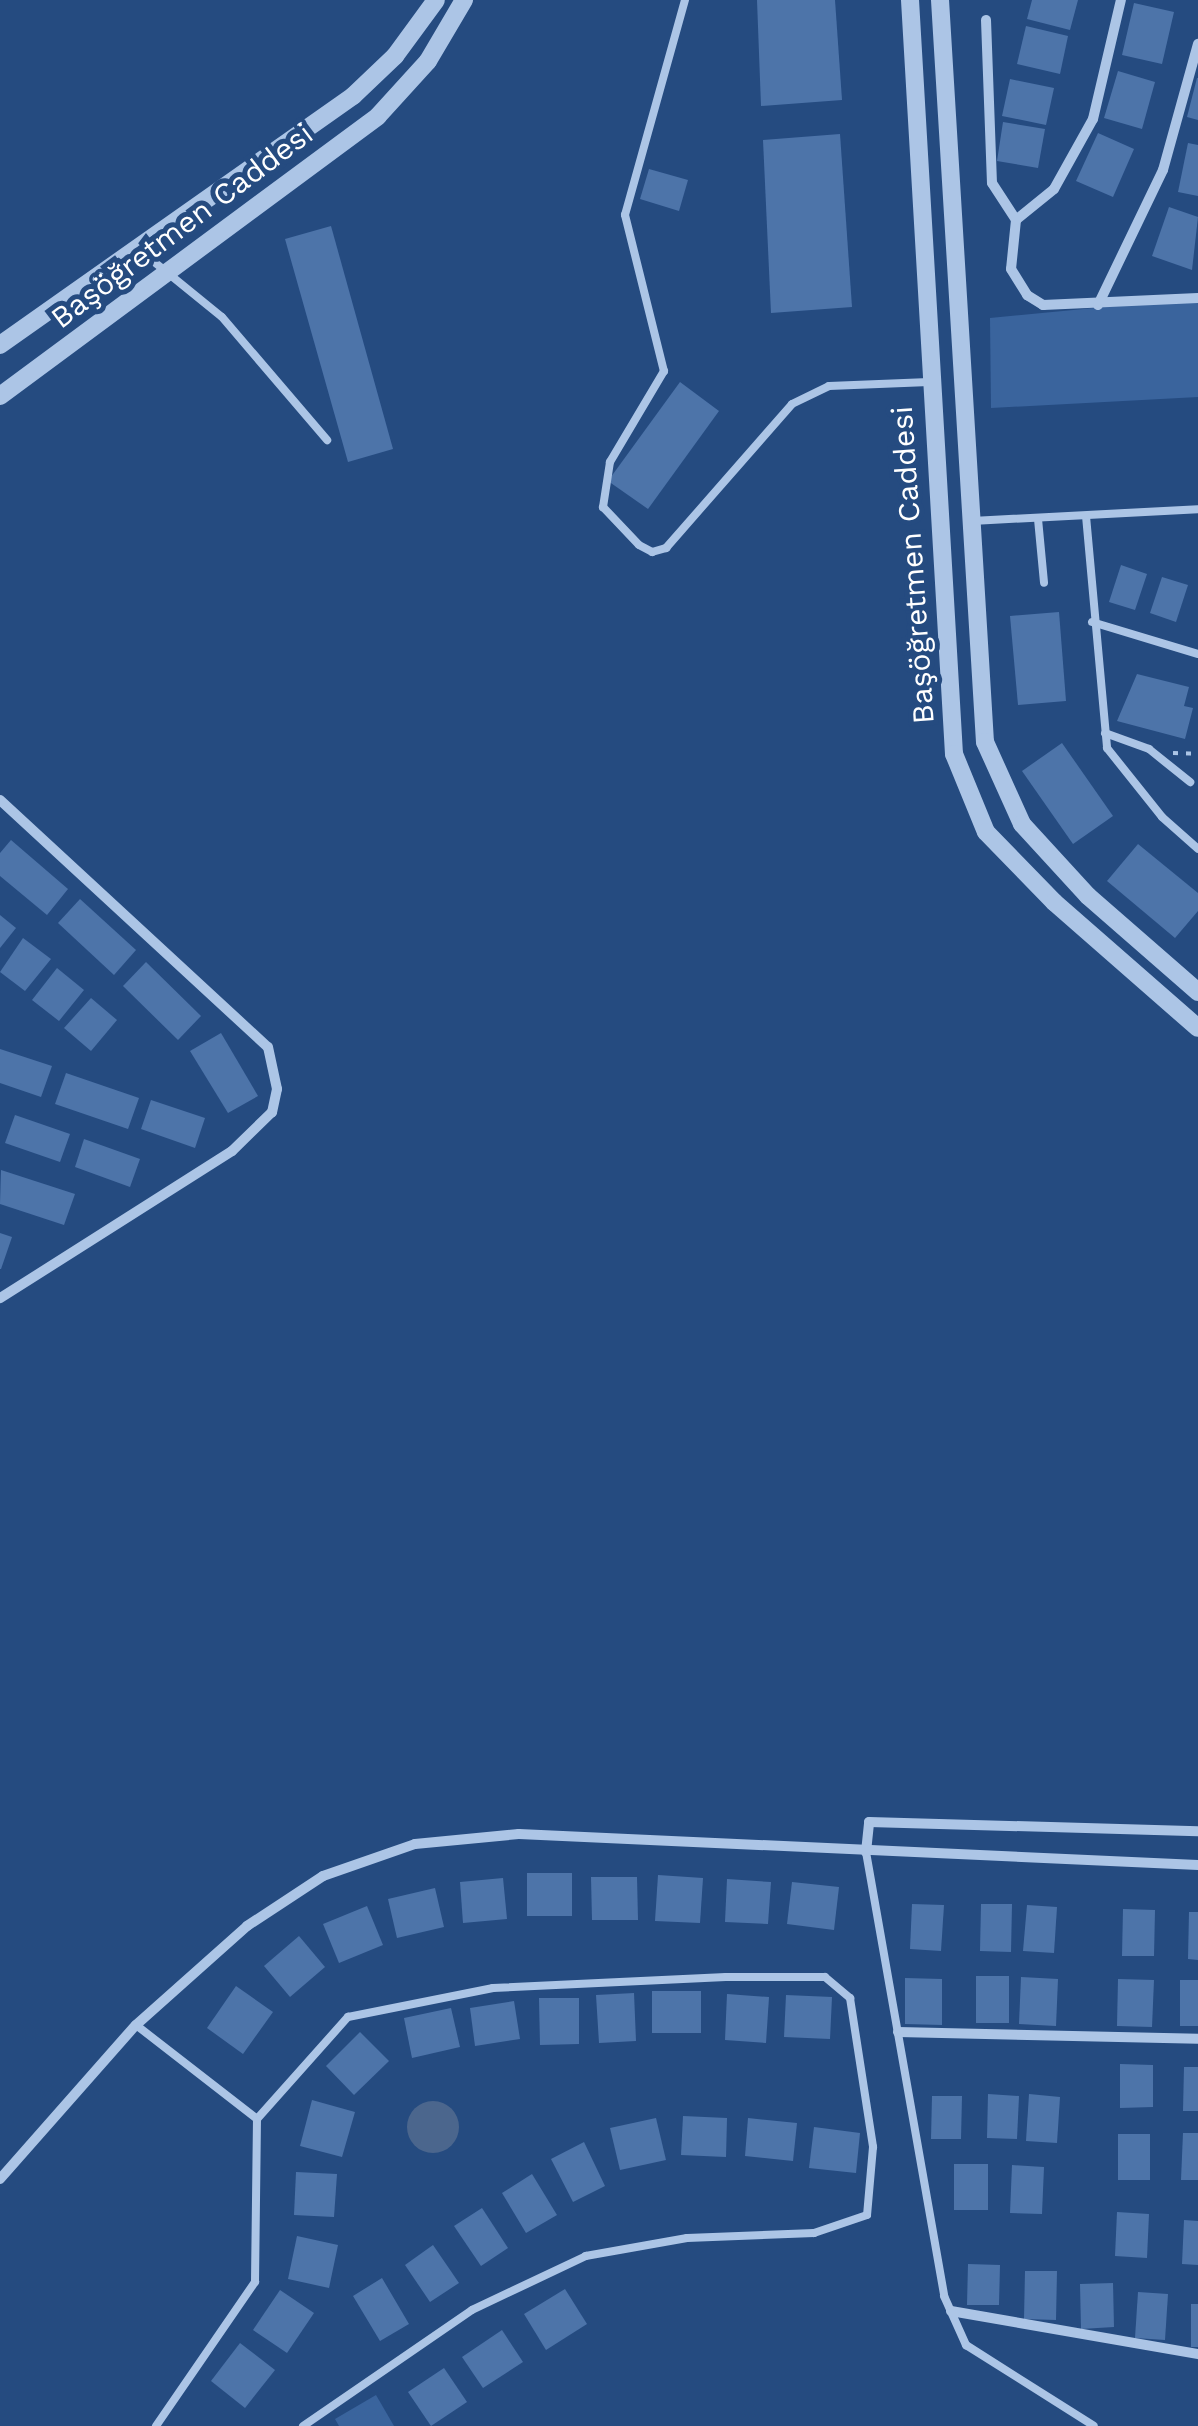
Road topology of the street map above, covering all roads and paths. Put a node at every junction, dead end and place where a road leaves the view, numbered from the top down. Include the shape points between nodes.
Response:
1 (436, 0) edge
2 (464, 0) edge
3 (685, 0) edge
4 (910, 0) edge
5 (940, 0) edge
6 (1122, 0) edge
7 (986, 20) dead end
8 (1198, 44) edge
9 (1016, 220) junction
10 (137, 248) junction
11 (168, 271) junction
12 (1198, 298) edge
13 (1098, 305) junction
14 (0, 345) edge
15 (929, 382) junction
16 (0, 396) edge
17 (327, 440) dead end
18 (1198, 509) edge
19 (1086, 516) junction
20 (1038, 518) junction
21 (967, 521) junction
22 (1044, 582) dead end
23 (1092, 622) junction
24 (1198, 654) edge
25 (1105, 733) junction
26 (1190, 782) dead end
27 (0, 800) edge
28 (1198, 849) edge
29 (1198, 992) edge
30 (1198, 1028) edge
31 (0, 1298) edge
32 (1198, 1830) edge
33 (866, 1852) junction
34 (1198, 1865) edge
35 (136, 2025) junction
36 (898, 2032) junction
37 (1198, 2039) edge
38 (257, 2119) junction
39 (0, 2179) edge
40 (951, 2311) junction
41 (1198, 2354) edge
42 (156, 2426) edge
43 (304, 2426) edge
44 (1094, 2426) edge

1 - 10 street, Başöğretmen Caddesi via 395,56 353,96
2 - 11 street, Başöğretmen Caddesi via 428,61 378,116
3 - 15 lane via 625,215 664,371 610,462 602,507 639,545 652,552 666,548 792,404 829,386
4 - 15 street, Başöğretmen Caddesi
5 - 21 street, Başöğretmen Caddesi
6 - 9 street via 1094,119 1054,188
7 - 9 street via 990,169
8 - 13 street via 1163,170
9 - 13 street via 1011,269 1027,294 1044,306
10 - 11 lane
10 - 14 street, Başöğretmen Caddesi
11 - 16 street, Başöğretmen Caddesi
11 - 17 lane via 222,317
12 - 13 street
15 - 30 street, Başöğretmen Caddesi via 954,754 979,816 986,832 1054,902
18 - 19 lane
19 - 20 lane
19 - 23 lane
20 - 21 lane
20 - 22 lane
21 - 29 street, Başöğretmen Caddesi via 985,742 1005,794 1022,824 1088,896
23 - 24 lane
23 - 25 lane
25 - 26 lane via 1149,749
25 - 28 lane via 1107,748 1162,817
27 - 31 street via 268,1047 277,1089 272,1112 232,1151
32 - 33 street via 869,1822
33 - 34 street
33 - 35 street via 518,1834 415,1844 323,1876 247,1926
33 - 36 lane
35 - 38 lane
35 - 39 street
36 - 37 street
36 - 40 lane
38 - 42 lane via 255,2282
38 - 43 lane via 348,2017 493,1988 726,1978 825,1978 850,1998 872,2147 867,2215 814,2233 688,2238 586,2256 472,2310
40 - 41 street
40 - 44 lane via 966,2344

